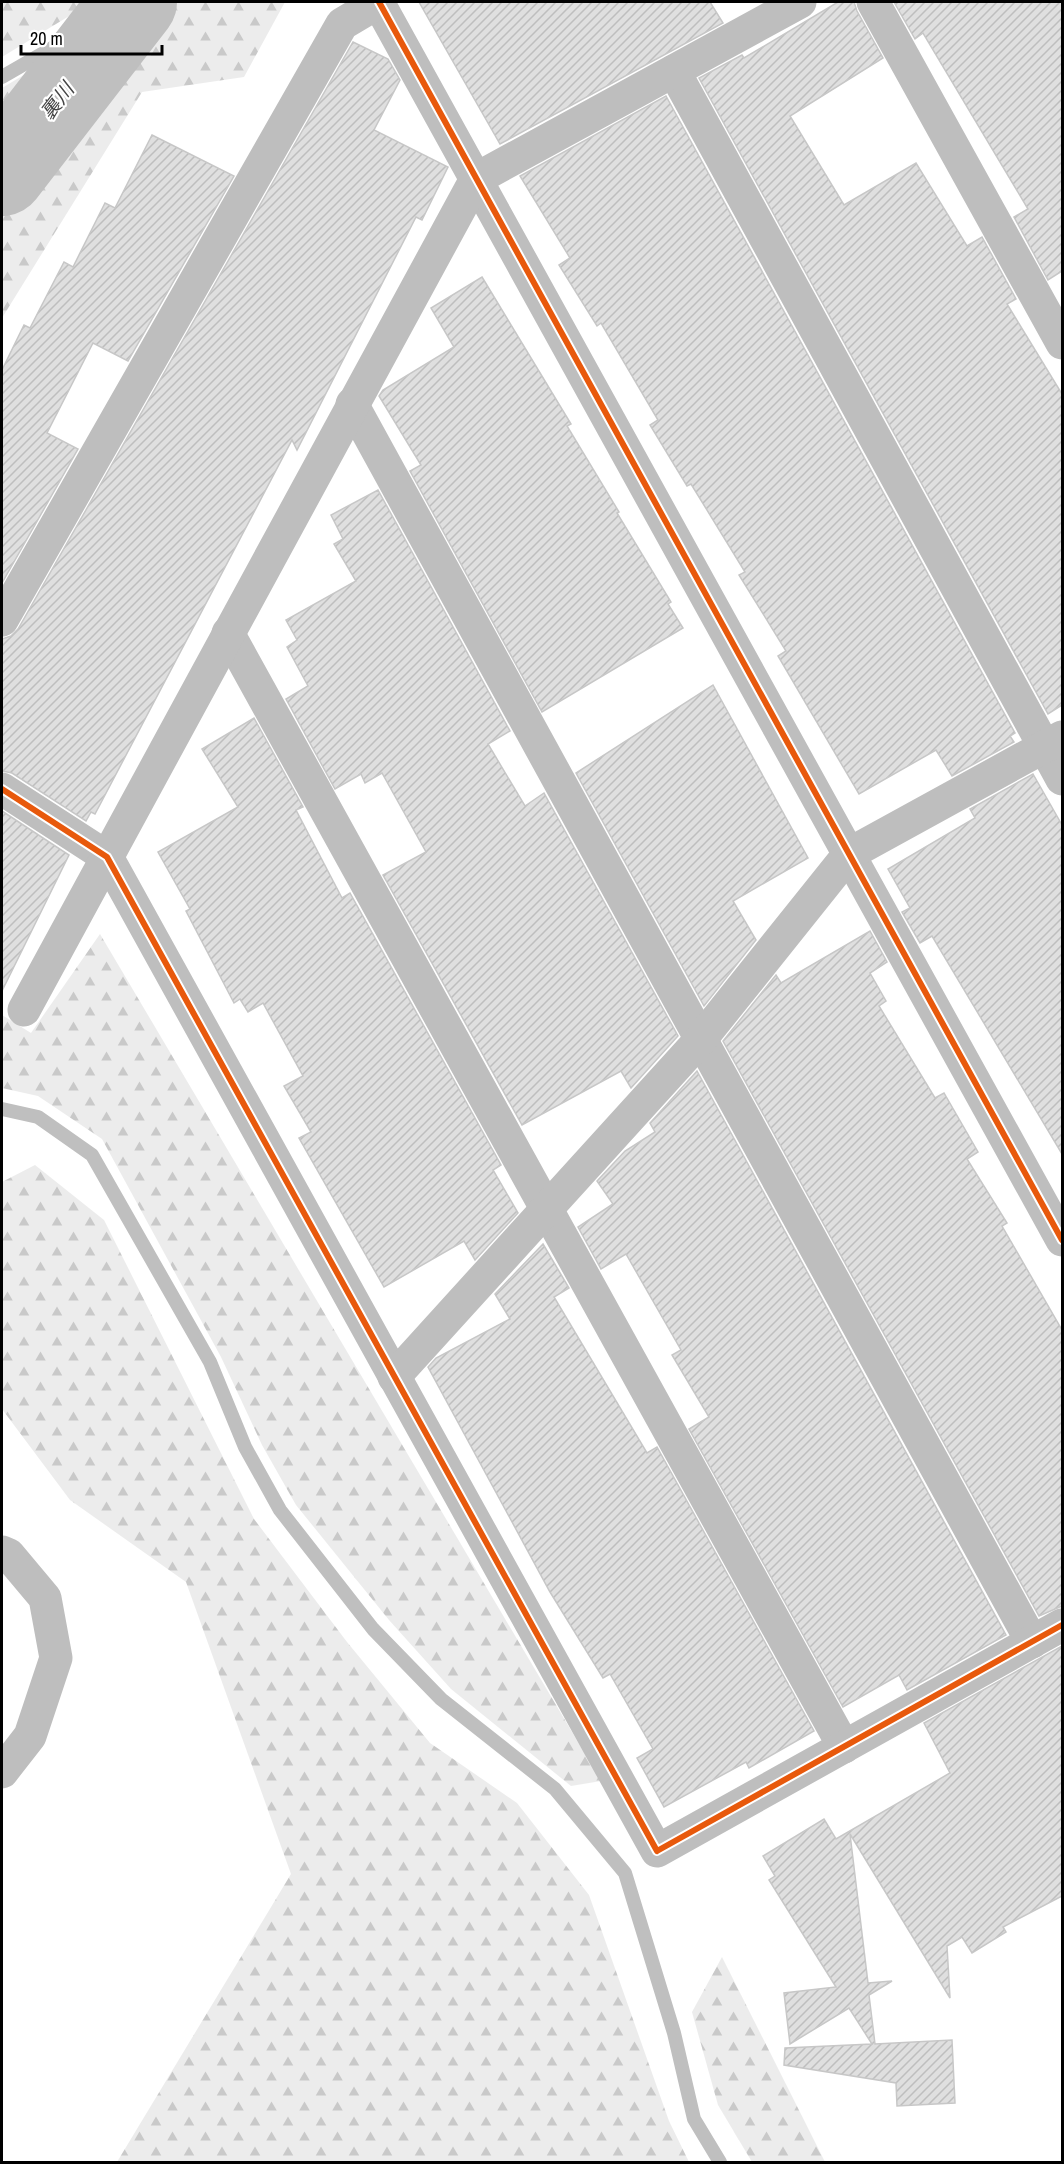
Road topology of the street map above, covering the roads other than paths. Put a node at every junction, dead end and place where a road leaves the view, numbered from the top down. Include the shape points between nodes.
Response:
1 (378, 2) edge
2 (796, 2) edge
3 (873, 2) edge
4 (674, 71) junction
5 (476, 179) junction
6 (1062, 343) edge
7 (352, 404) junction
8 (2, 620) edge
9 (228, 633) junction
10 (1054, 742) edge
11 (1062, 779) edge
12 (2, 789) edge
13 (849, 854) junction
14 (107, 857) junction
15 (24, 1010) dead end
16 (700, 1040) junction
17 (546, 1209) junction
18 (1062, 1240) edge
19 (394, 1377) junction
20 (2, 1552) edge
21 (1062, 1625) edge
22 (1032, 1642) junction
23 (844, 1747) junction
24 (2, 1772) edge

1 - 5 street
1 - 8 street via 342,24
2 - 4 street
3 - 6 street
4 - 5 street
4 - 10 street
5 - 7 street
5 - 13 street
7 - 9 street
7 - 16 street
9 - 14 street
9 - 17 street
10 - 11 street
10 - 13 street
12 - 14 street
13 - 16 street
13 - 18 street
14 - 15 street
14 - 19 street
16 - 17 street
16 - 22 street
17 - 19 street
17 - 23 street
19 - 23 street via 657,1851
20 - 24 street via 9,1555 45,1598 56,1658 30,1736
21 - 22 street
22 - 23 street

